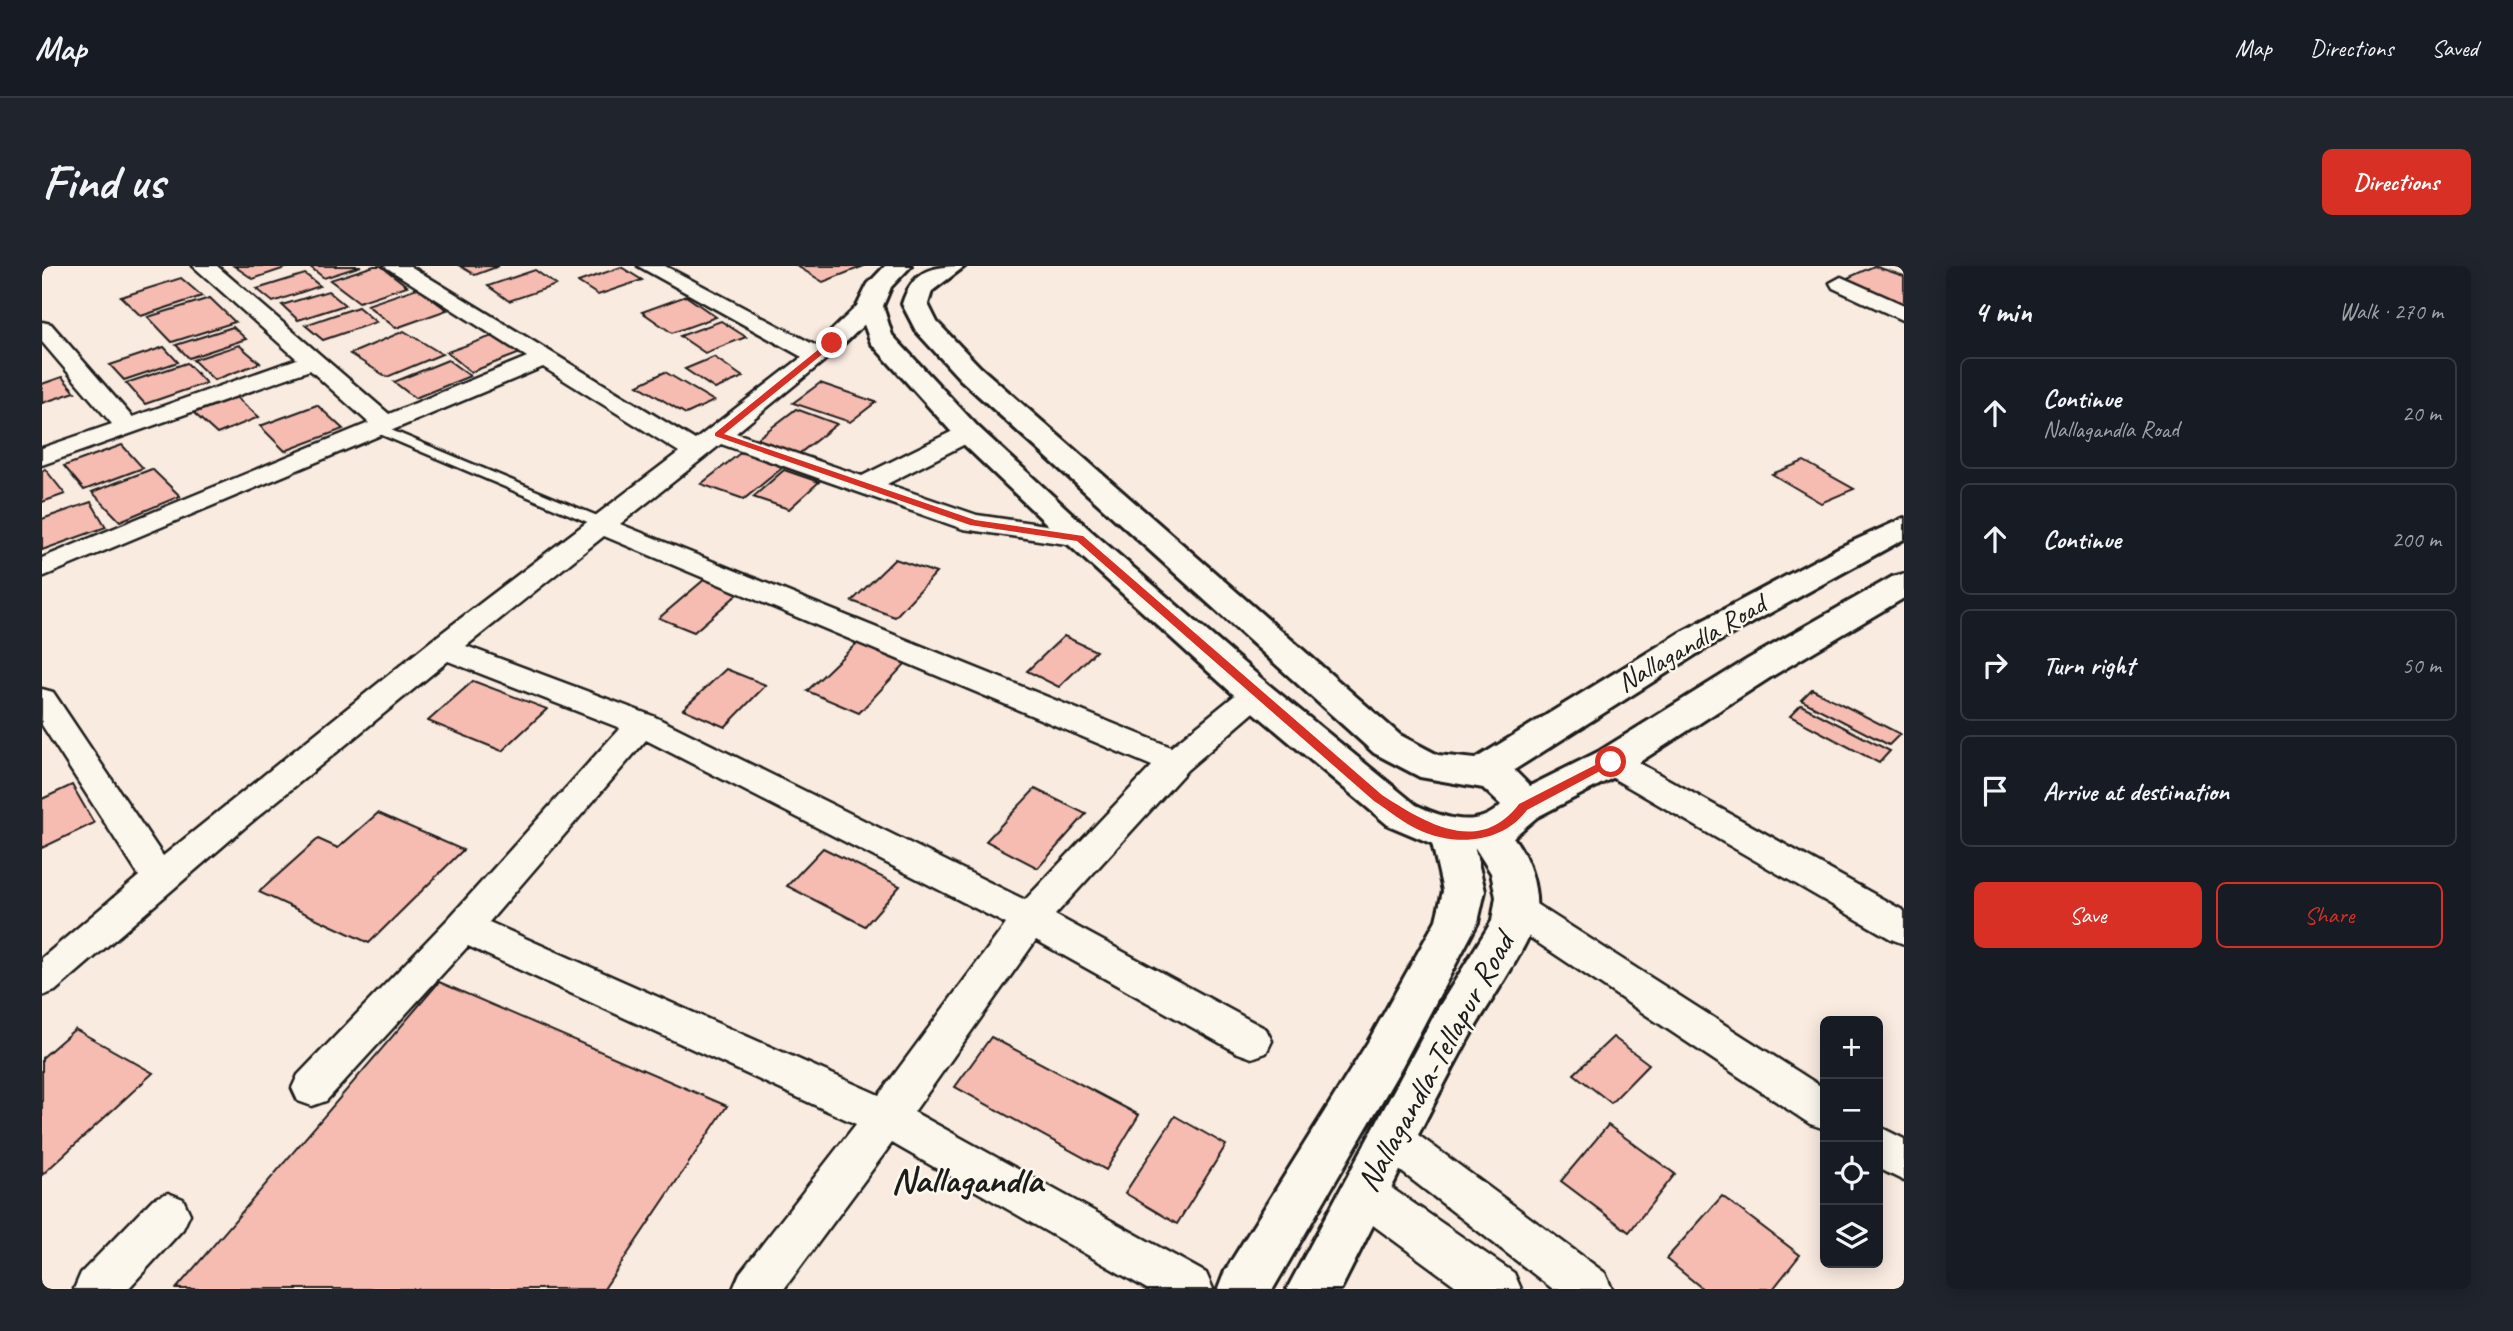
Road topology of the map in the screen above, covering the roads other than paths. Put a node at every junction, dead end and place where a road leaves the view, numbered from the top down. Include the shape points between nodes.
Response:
1 (204, 266) edge
2 (395, 266) edge
3 (649, 266) edge
4 (899, 266) edge
5 (953, 266) edge
6 (1841, 283) dead end
7 (870, 306) junction
8 (1904, 314) edge
9 (43, 329) edge
10 (825, 349) junction
11 (543, 359) junction
12 (314, 361) junction
13 (127, 426) junction
14 (383, 427) junction
15 (968, 433) junction
16 (706, 443) junction
17 (42, 457) edge
18 (865, 485) junction
19 (601, 524) junction
20 (1904, 527) edge
21 (1080, 538) junction
22 (42, 568) edge
23 (1904, 584) edge
24 (442, 648) junction
25 (1256, 694) junction
26 (42, 700) edge
27 (642, 724) junction
28 (1175, 762) junction
29 (1611, 762) junction
30 (1485, 771) junction
31 (1523, 807) junction
32 (1468, 833) junction
33 (159, 878) junction
34 (1516, 909) junction
35 (1030, 919) junction
36 (463, 927) junction
37 (1904, 929) edge
38 (42, 980) edge
39 (1252, 1041) dead end
40 (312, 1088) dead end
41 (1820, 1108) edge
42 (886, 1118) junction
43 (1391, 1139) junction
44 (1883, 1148) edge
45 (1904, 1162) edge
46 (1362, 1192) junction
47 (168, 1214) dead end
48 (97, 1289) edge
49 (756, 1289) edge
50 (1190, 1289) edge
51 (1244, 1289) edge
52 (1313, 1289) edge
53 (1498, 1289) edge
54 (1589, 1289) edge

1 - 12 street
2 - 11 street
3 - 10 street
4 - 7 main road via 880,284
5 - 30 main road via 920,287 915,304 925,325 970,373 1387,744 1420,763
6 - 8 street
7 - 10 street
7 - 15 main road via 880,337
9 - 13 street
10 - 16 street
11 - 14 street
11 - 16 street
12 - 13 street
12 - 14 street
13 - 17 street
14 - 19 lane
14 - 22 street
15 - 18 street
15 - 21 main road
16 - 18 street
16 - 19 street
18 - 21 street via 973,523
19 - 24 street
19 - 28 street
20 - 30 main road, Nallagandla Road via 1675,649
21 - 25 main road
23 - 29 main road, Nallagandla Road
24 - 27 street
24 - 33 street
25 - 28 street
25 - 32 main road via 1386,804 1423,827
26 - 33 street
27 - 35 street
27 - 36 street
28 - 35 street
29 - 31 main road, Nallagandla Road
29 - 37 street
30 - 31 main road via 1512,788
31 - 32 main road, Nallagandla Road via 1498,830
32 - 34 main road, Nallagandla-Tellapur Road via 1511,870
32 - 51 main road, Nallagandla-Tellapur Road via 1460,866 1464,891 1457,922 1384,1056
33 - 38 street
34 - 41 street
34 - 43 main road, Nallagandla-Tellapur Road via 1513,923
35 - 39 street
35 - 42 street
36 - 40 street
36 - 42 street
42 - 49 street
42 - 50 street
43 - 46 main road, Nallagandla-Tellapur Road
43 - 54 street
44 - 45 street
46 - 52 main road, Nallagandla-Tellapur Road
46 - 53 street
47 - 48 street

